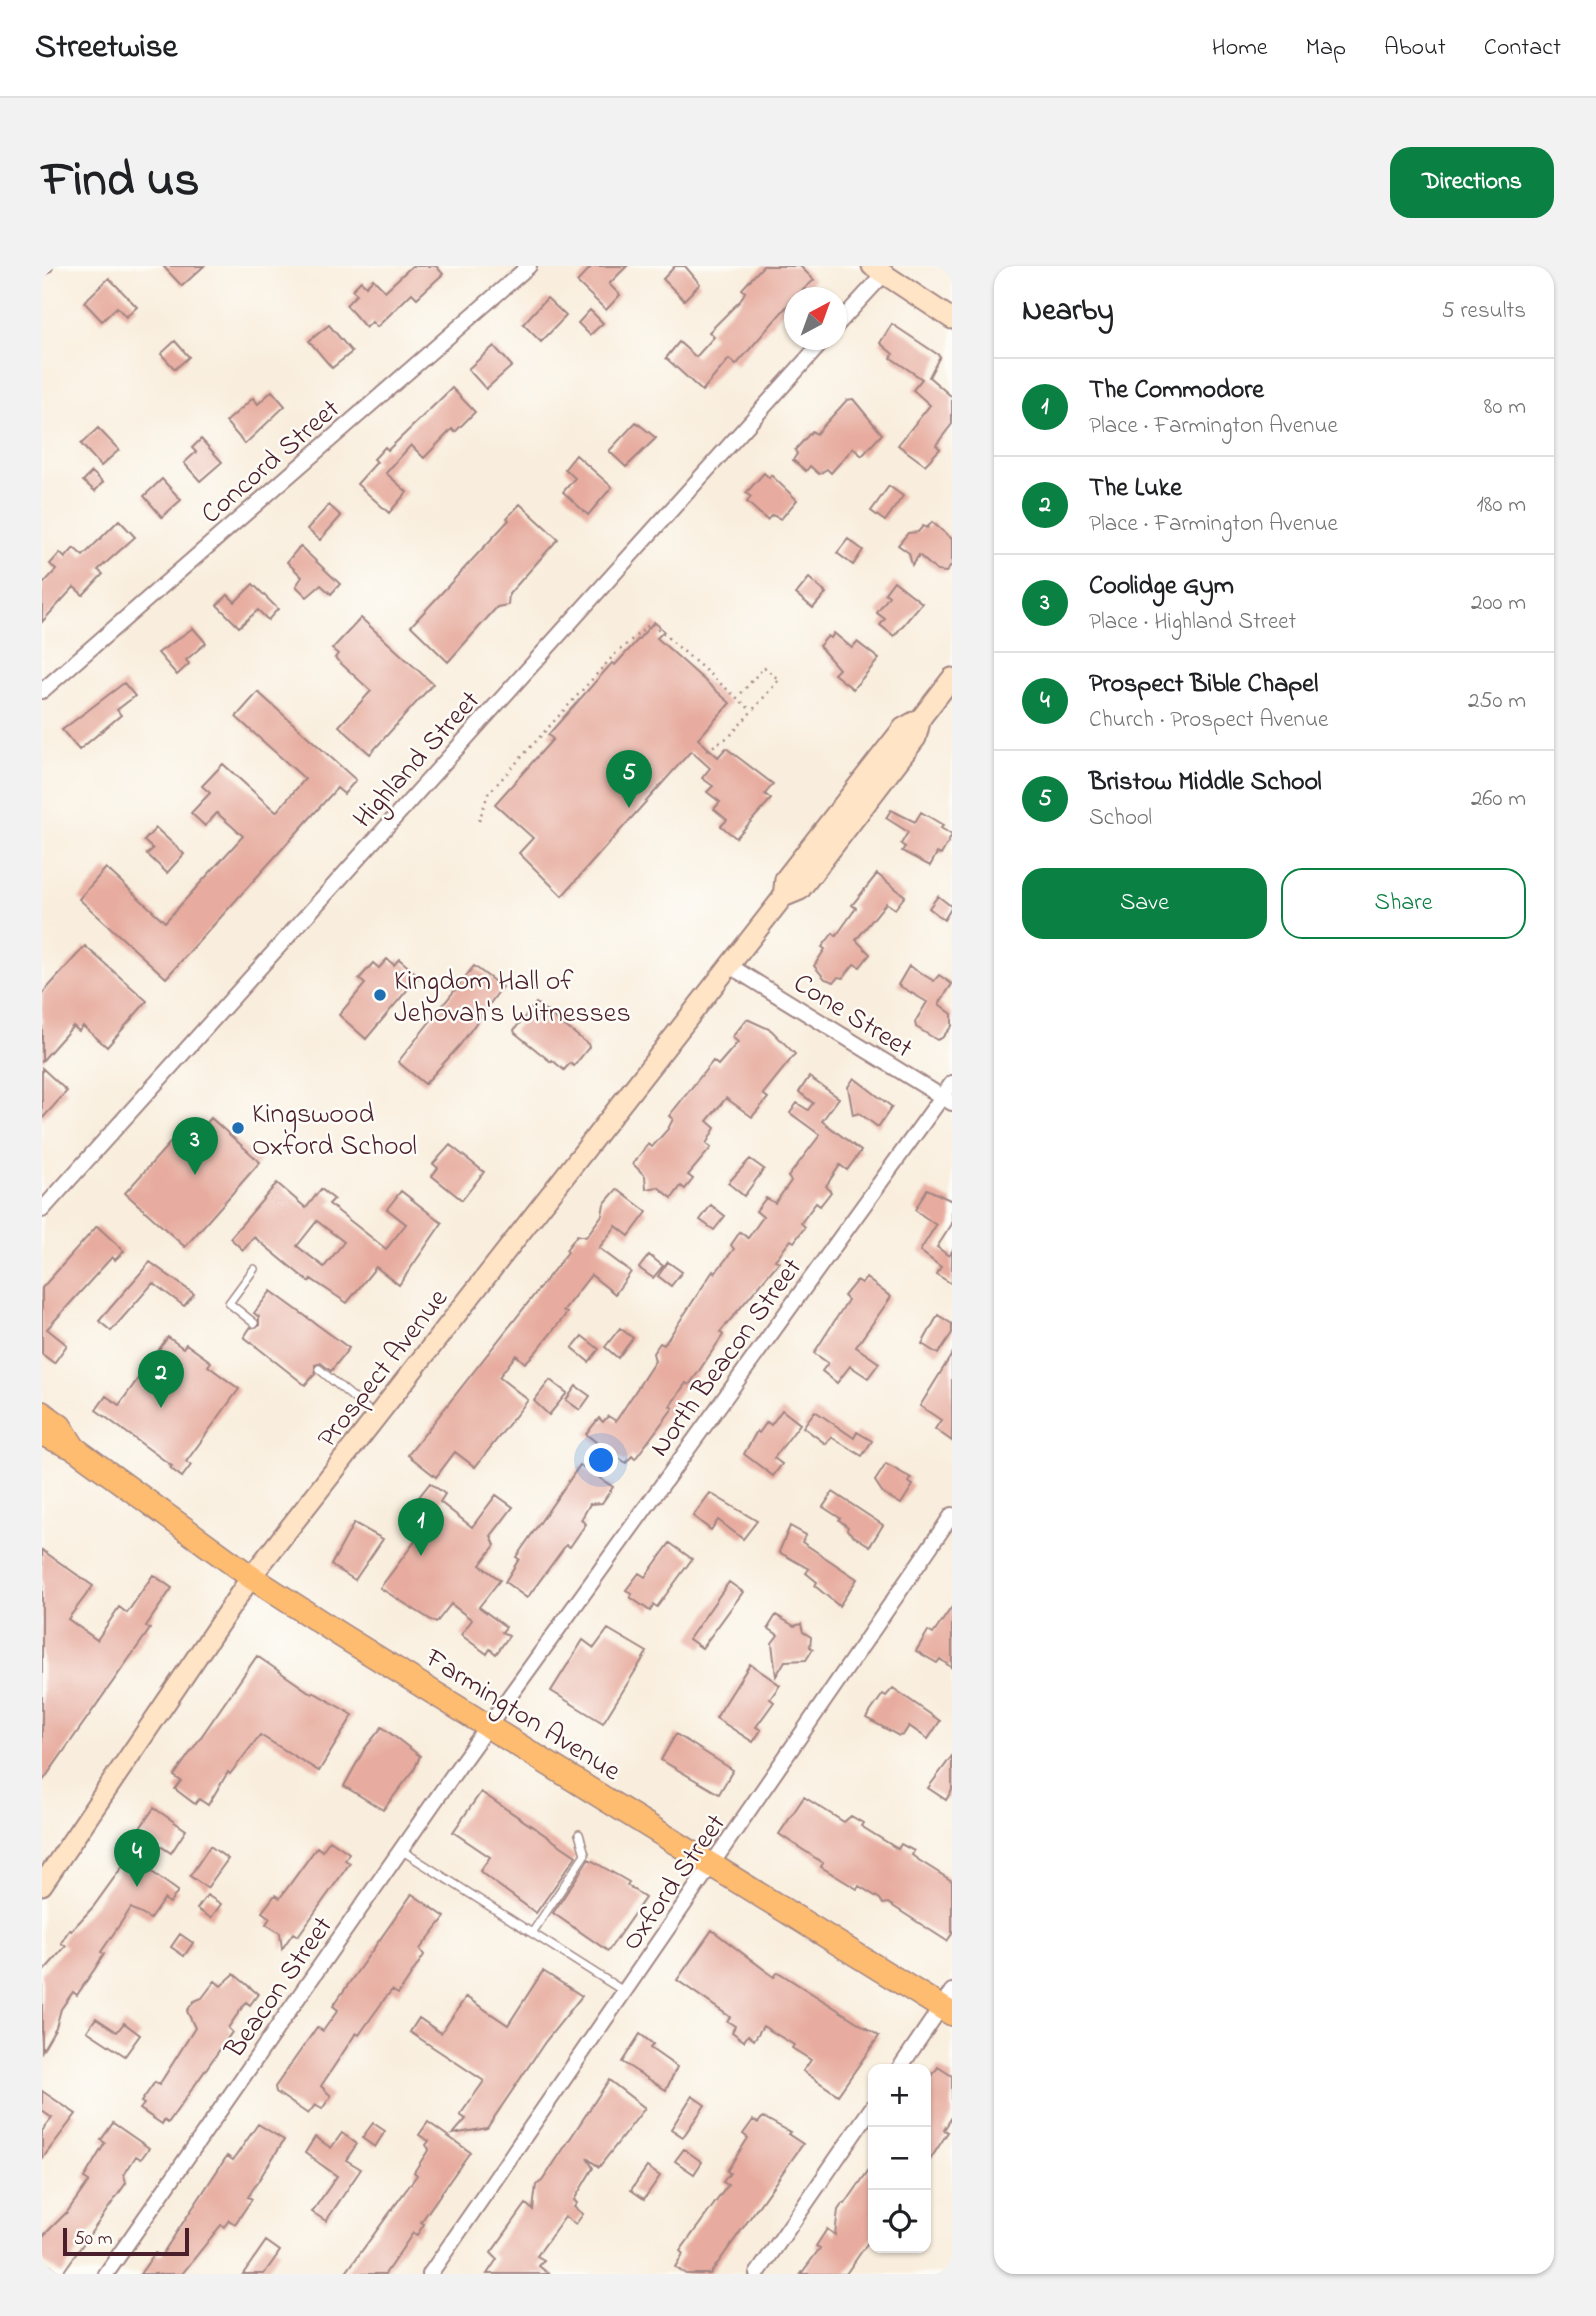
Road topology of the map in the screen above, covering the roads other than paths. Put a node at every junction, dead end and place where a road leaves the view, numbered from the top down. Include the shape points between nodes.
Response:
1 (529, 266) edge
2 (878, 270) edge
3 (847, 311) edge
4 (952, 318) edge
5 (815, 350) edge
6 (952, 678) edge
7 (42, 691) edge
8 (730, 966) junction
9 (952, 1083) edge
10 (947, 1100) edge
11 (42, 1210) edge
12 (254, 1269) dead end
13 (254, 1322) dead end
14 (318, 1369) dead end
15 (42, 1413) edge
16 (377, 1418) junction
17 (42, 1434) edge
18 (74, 1448) junction
19 (952, 1515) edge
20 (251, 1577) junction
21 (488, 1726) junction
22 (579, 1834) dead end
23 (401, 1850) junction
24 (713, 1866) junction
25 (42, 1885) edge
26 (532, 1933) junction
27 (625, 1992) junction
28 (948, 2004) edge
29 (903, 2064) edge
30 (868, 2113) edge
31 (106, 2274) edge
32 (430, 2274) edge
33 (757, 2274) edge

1 - 7 street, Concord Street
2 - 3 street
2 - 4 main road
5 - 11 street, Highland Street
6 - 8 main road, Prospect Avenue via 921,718 903,728 785,880 783,897
8 - 10 street, Cone Street
8 - 16 main road, Prospect Avenue
9 - 10 street, North Beacon Street
10 - 21 street, North Beacon Street
12 - 13 lane via 229,1303
14 - 16 lane
15 - 18 main road, Farmington Avenue via 60,1426
16 - 20 main road, Prospect Avenue
17 - 18 main road, Farmington Avenue
18 - 20 main road, Farmington Avenue
19 - 24 street, Oxford Street
20 - 21 main road, Farmington Avenue
20 - 25 main road, Prospect Avenue
21 - 23 street, Beacon Street
21 - 24 main road, Farmington Avenue
22 - 26 lane via 585,1854
23 - 26 lane
23 - 31 street, Beacon Street
24 - 27 street, Oxford Street
24 - 28 main road, Farmington Avenue
26 - 27 lane
27 - 32 street, Oxford Street
28 - 29 street
30 - 33 street

